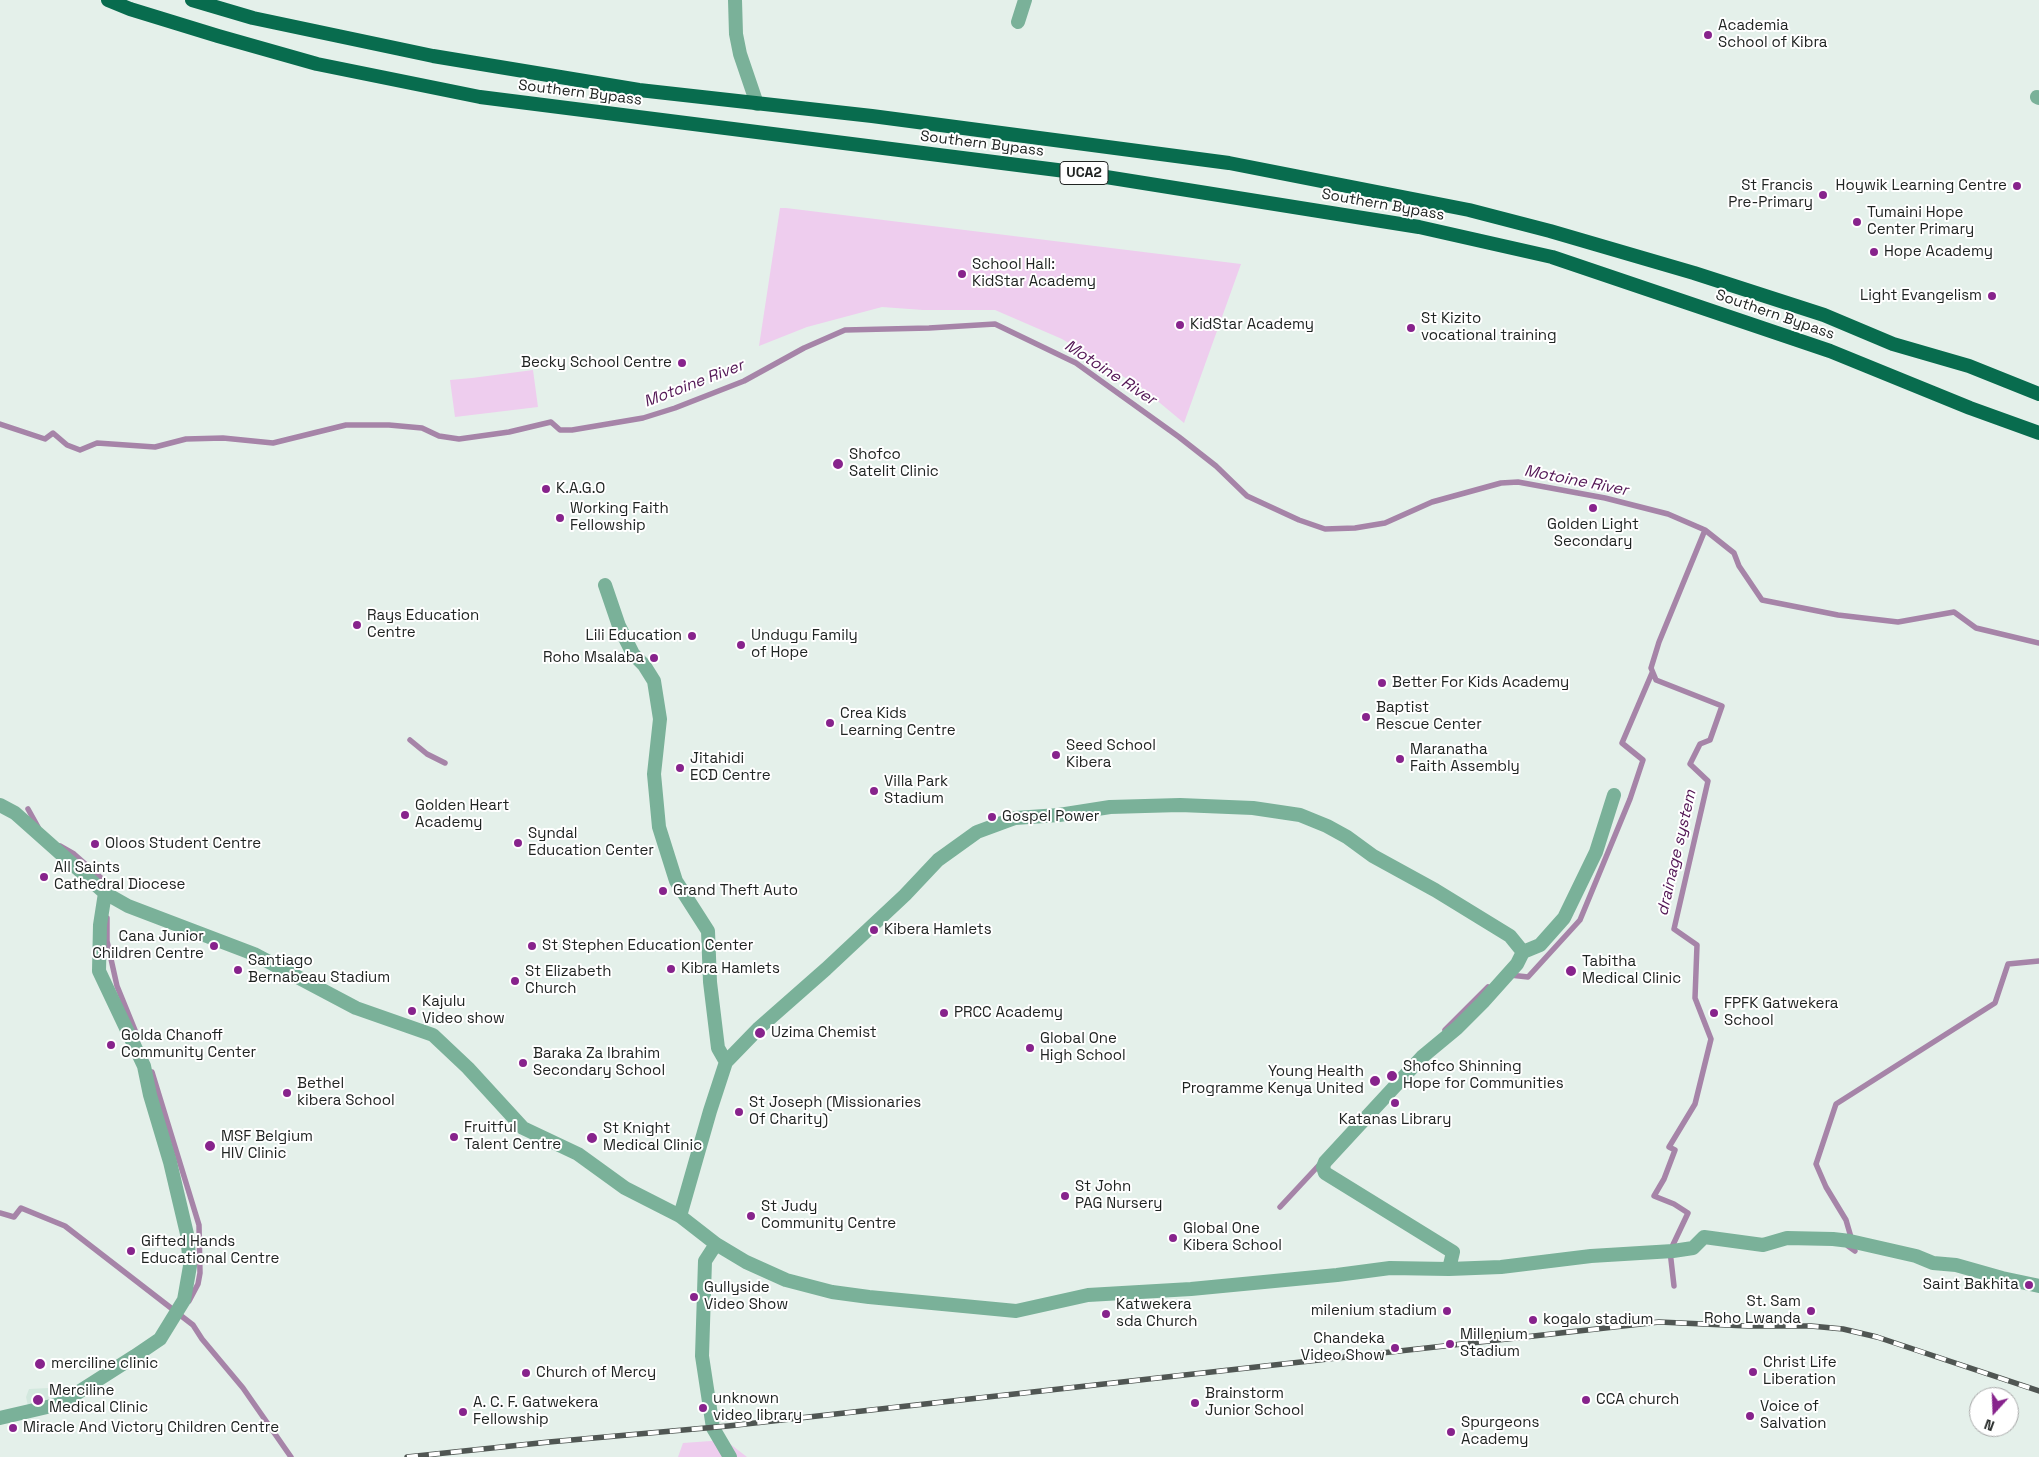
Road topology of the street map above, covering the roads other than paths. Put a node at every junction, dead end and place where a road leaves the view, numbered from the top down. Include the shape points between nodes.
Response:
1 (108, 0) edge
2 (192, 0) edge
3 (735, 0) edge
4 (1024, 0) edge
5 (1018, 22) dead end
6 (757, 104) junction
7 (2039, 394) edge
8 (2039, 433) edge
9 (604, 585) dead end
10 (1614, 795) dead end
11 (0, 805) edge
12 (105, 893) junction
13 (1522, 952) junction
14 (726, 1062) junction
15 (680, 1216) junction
16 (716, 1244) junction
17 (1449, 1269) junction
18 (2039, 1286) edge
19 (0, 1418) edge
20 (730, 1457) edge

1 - 8 highway, Southern Bypass / UCA2 via 317,64 480,97 1081,173 1438,231 1552,257 1735,317
2 - 6 highway, Southern Bypass / UCA2 via 252,18 433,56 639,90
3 - 6 street via 740,54
4 - 5 street
6 - 7 highway, Southern Bypass / UCA2 via 1229,163 1469,210 1694,273 1824,315 1893,344 1969,366
9 - 14 street via 619,626 654,681 660,719 654,774 659,826 676,881 708,931 718,1048
10 - 13 street via 1596,852 1564,918 1540,945
11 - 12 street via 15,813
12 - 15 street via 128,906 254,954 356,1008 433,1035 524,1128 578,1154 625,1188
12 - 19 street via 98,971 144,1066 170,1162 187,1234 190,1266 184,1300 160,1339 60,1404
13 - 14 street via 1510,936 1373,856 1348,837 1300,815 1253,808 1180,804 1110,807 1015,818 977,832 938,860 905,895
13 - 17 street via 1517,964 1483,1002 1422,1057 1323,1167 1325,1173 1453,1252
14 - 15 street
15 - 16 street
16 - 17 street via 786,1280 832,1292 1016,1312 1088,1295 1337,1276 1390,1268
16 - 20 street via 705,1261 702,1356 713,1428
17 - 18 street via 1693,1248 1704,1237 1763,1245 1787,1238 1833,1238

